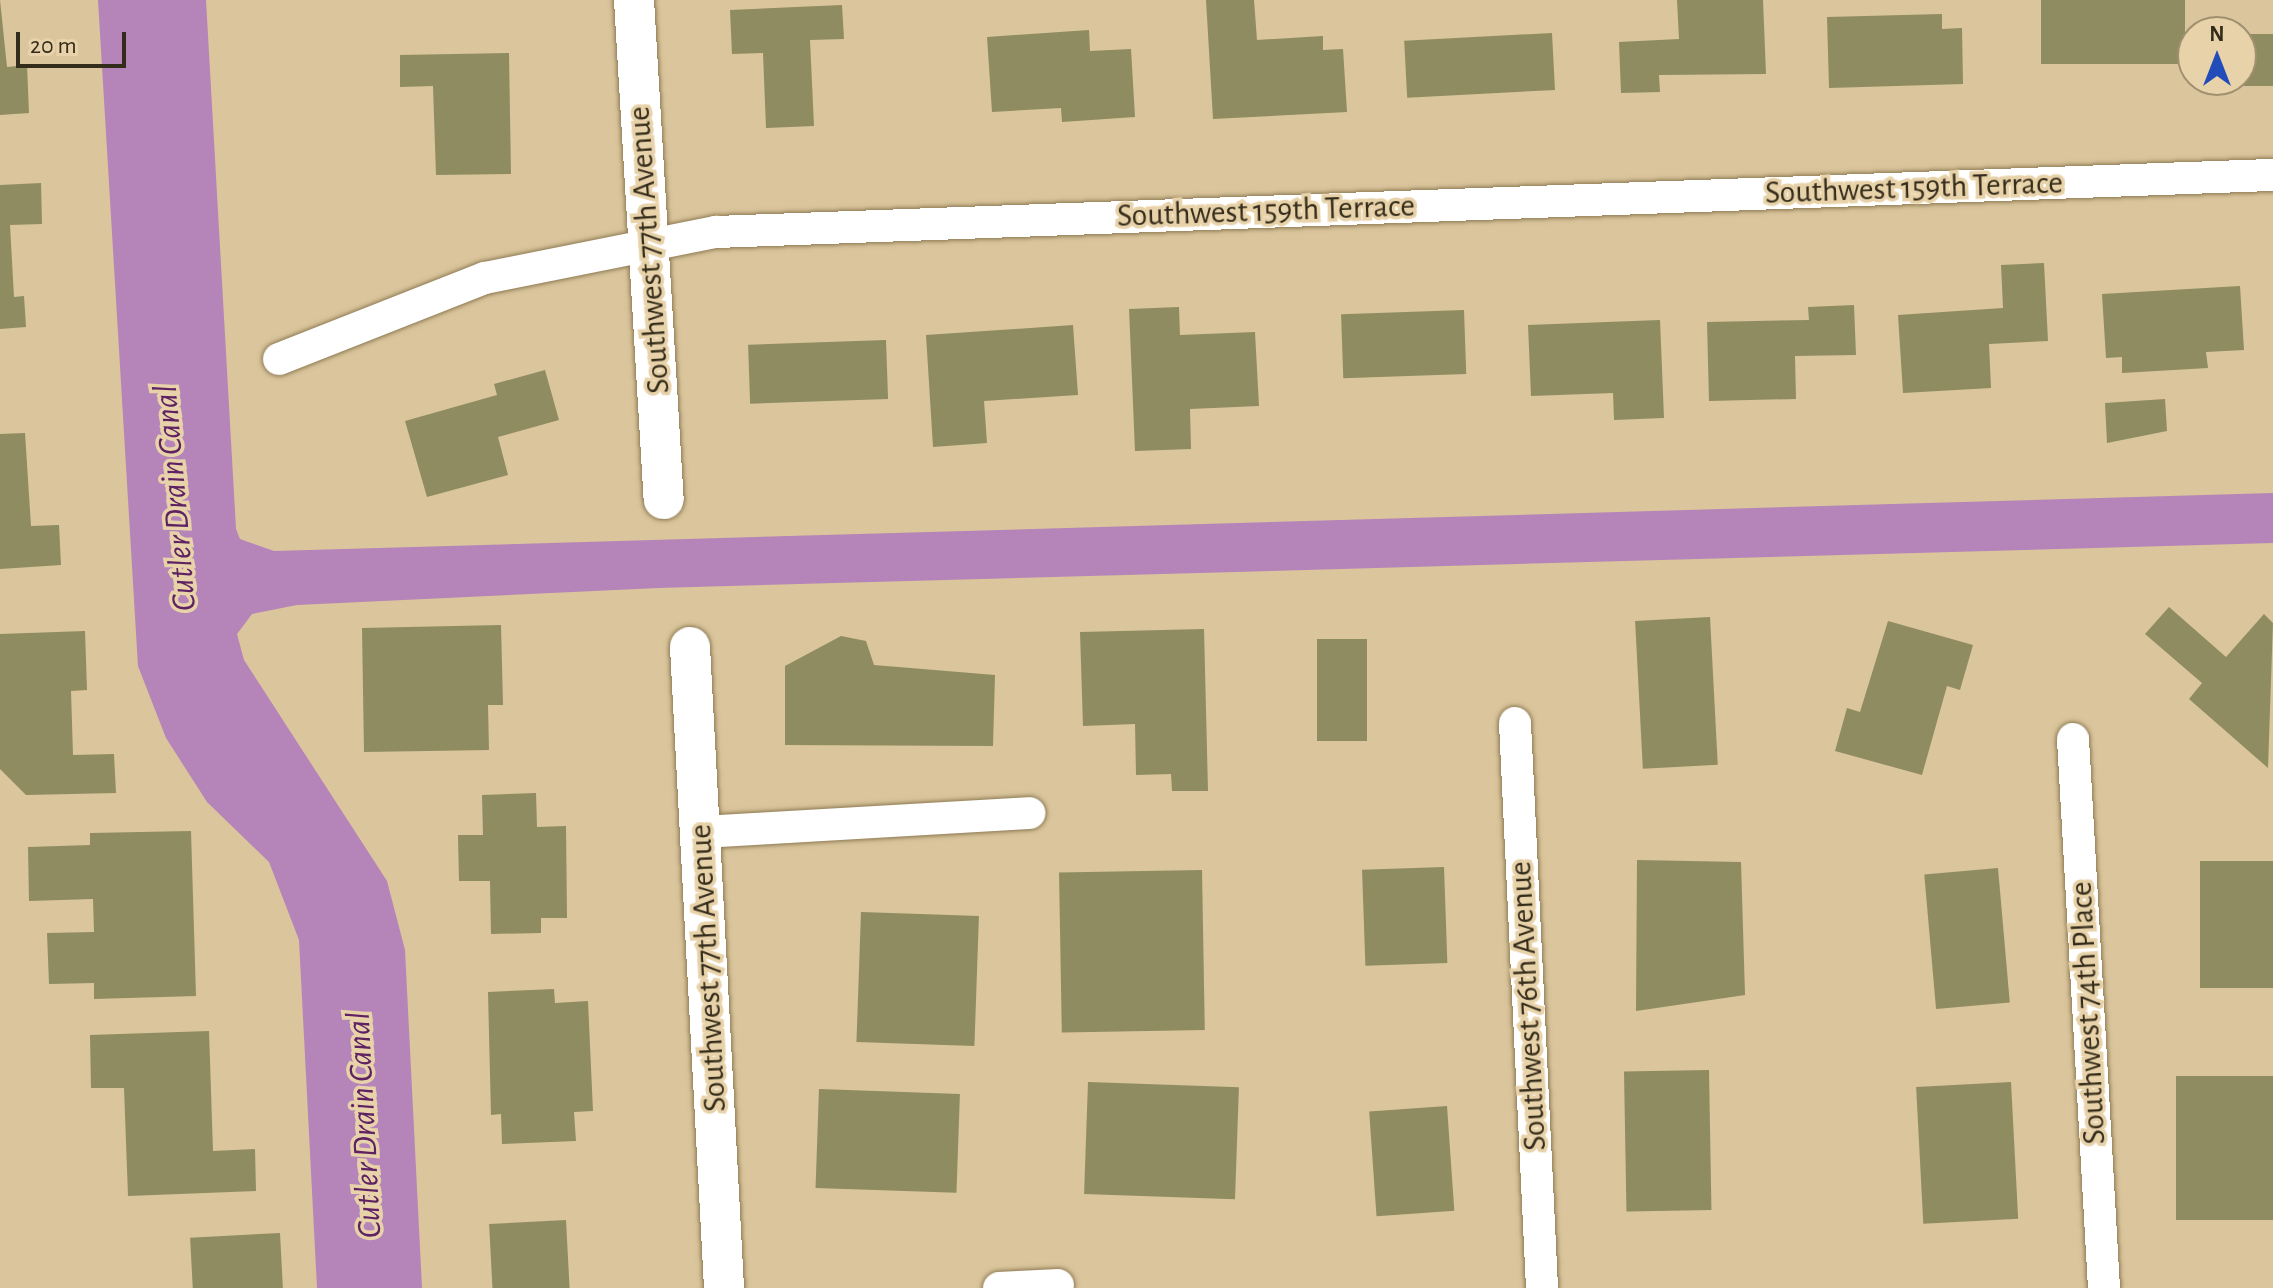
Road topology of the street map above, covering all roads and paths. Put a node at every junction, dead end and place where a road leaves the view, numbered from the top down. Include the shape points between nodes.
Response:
1 (634, 0) edge
2 (2273, 175) edge
3 (648, 240) junction
4 (279, 359) dead end
5 (664, 499) dead end
6 (690, 647) dead end
7 (1515, 723) dead end
8 (2073, 739) dead end
9 (1029, 813) dead end
10 (701, 832) junction
11 (1058, 1285) dead end
12 (724, 1288) edge
13 (999, 1288) edge
14 (1542, 1288) edge
15 (2104, 1288) edge

1 - 3 street, Southwest 77th Avenue
2 - 3 street, Southwest 159th Terrace via 716,232
3 - 4 street, Southwest 159th Terrace via 485,278
3 - 5 street, Southwest 77th Avenue
6 - 10 street, Southwest 77th Avenue
7 - 14 street, Southwest 76th Avenue
8 - 15 street, Southwest 74th Place
9 - 10 street
10 - 12 street, Southwest 77th Avenue
11 - 13 street

